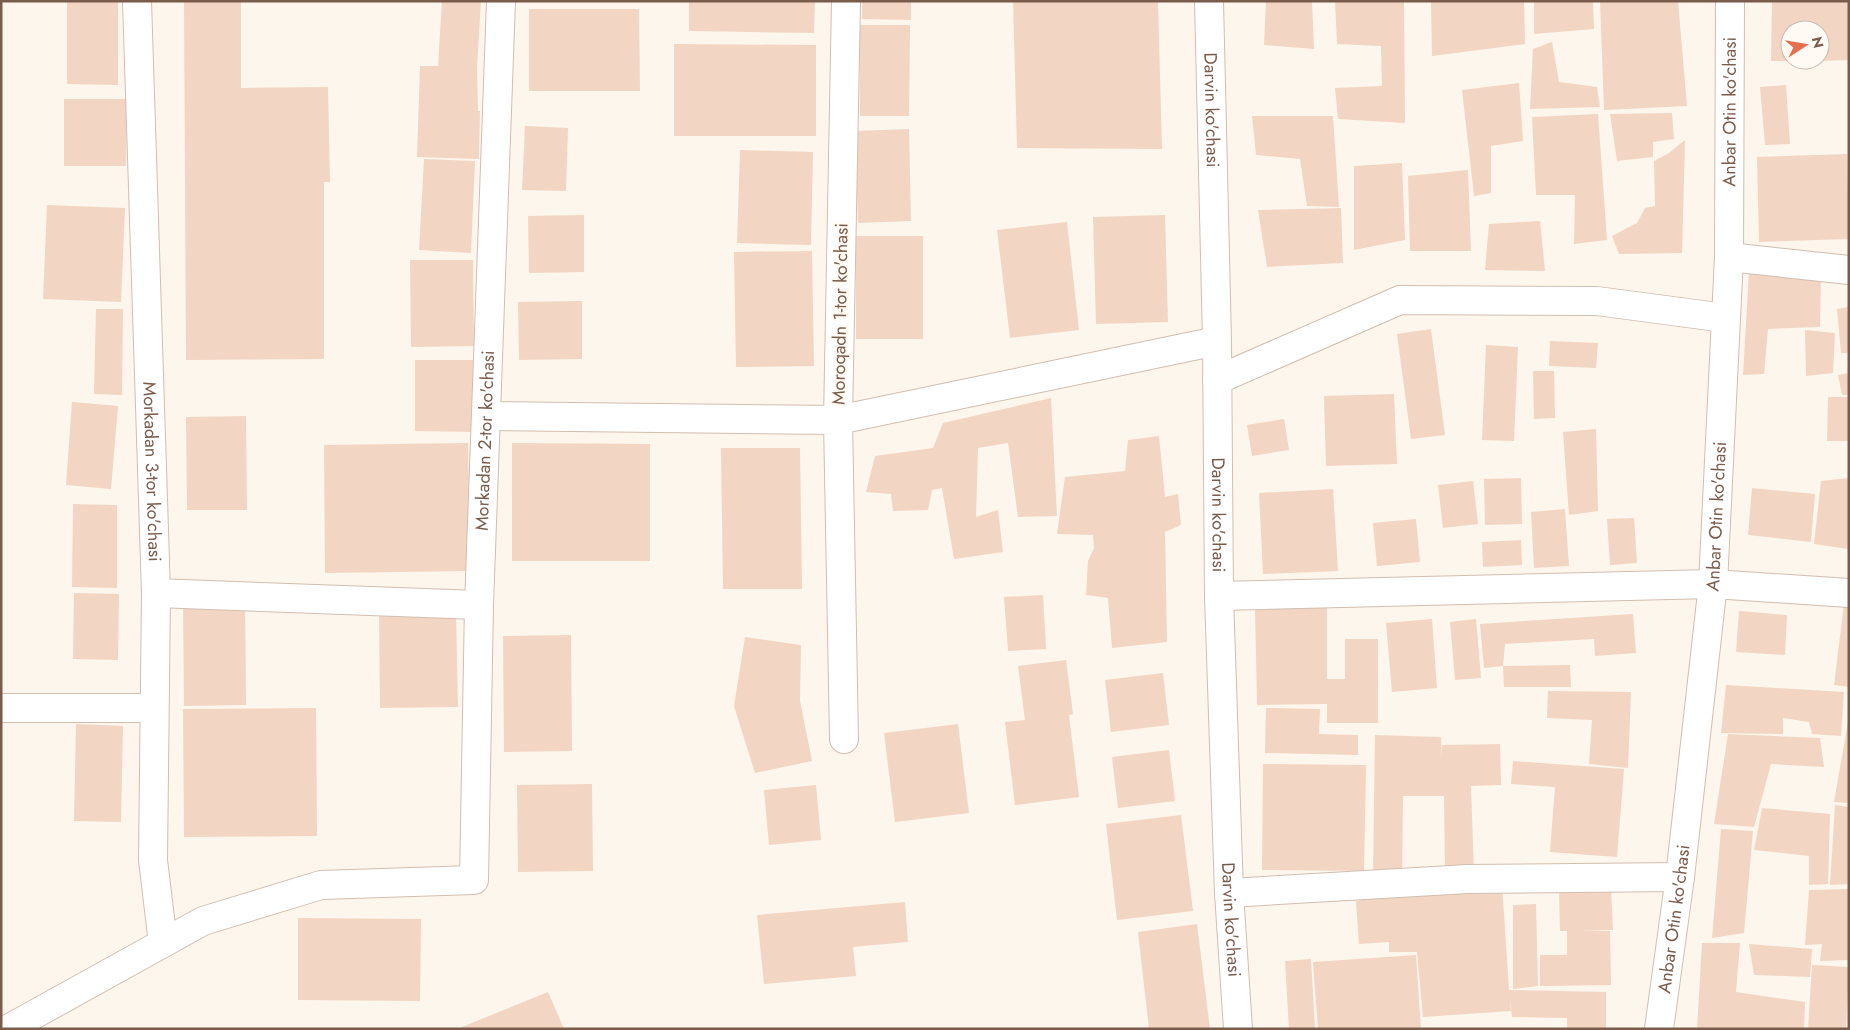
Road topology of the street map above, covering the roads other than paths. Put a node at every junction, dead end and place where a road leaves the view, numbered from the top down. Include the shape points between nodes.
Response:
1 (137, 1) edge
2 (501, 1) edge
3 (846, 1) edge
4 (1209, 1) edge
5 (1730, 1) edge
6 (1729, 257) junction
7 (1849, 270) edge
8 (1725, 318) junction
9 (1216, 341) junction
10 (1217, 380) junction
11 (487, 416) junction
12 (838, 420) junction
13 (1713, 584) junction
14 (156, 592) junction
15 (1849, 593) edge
16 (1219, 596) junction
17 (479, 606) junction
18 (1, 708) edge
19 (154, 708) junction
20 (844, 739) dead end
21 (1680, 877) junction
22 (1229, 893) junction
23 (163, 943) junction
24 (8, 1029) edge
25 (1238, 1029) edge
26 (1659, 1029) edge

1 - 14 street, Morkadan 3-tor ko'chasi
2 - 11 street, Morkadan 2-tor ko'chasi
3 - 12 street, Morоqadn 1-tor ko'chasi
4 - 9 street, Darvin ko'chasi
5 - 6 street, Anbar Otin ko'chasi
6 - 7 street
6 - 8 street, Anbar Otin ko'chasi
8 - 10 street via 1597,301 1400,300
8 - 13 street, Anbar Otin ko'chasi
9 - 10 street, Darvin ko'chasi
9 - 12 street, Morоqadn 1-tor ko'chasi
10 - 16 street, Darvin ko'chasi
11 - 12 street
11 - 17 street, Morkadan 2-tor ko'chasi
12 - 20 street
13 - 15 street
13 - 16 street
13 - 21 street, Anbar Otin ko'chasi
14 - 17 street
14 - 19 street, Morkadan 3-tor ko'chasi
16 - 22 street, Darvin ko'chasi
17 - 23 street, Morkadan 2-tor ko'chasi via 474,880 321,885 203,921
18 - 19 street
19 - 23 street, Morkadan 3-tor ko'chasi via 153,860
21 - 22 street via 1468,879
21 - 26 street, Anbar Otin ko'chasi
22 - 25 street, Darvin ko'chasi
23 - 24 street

